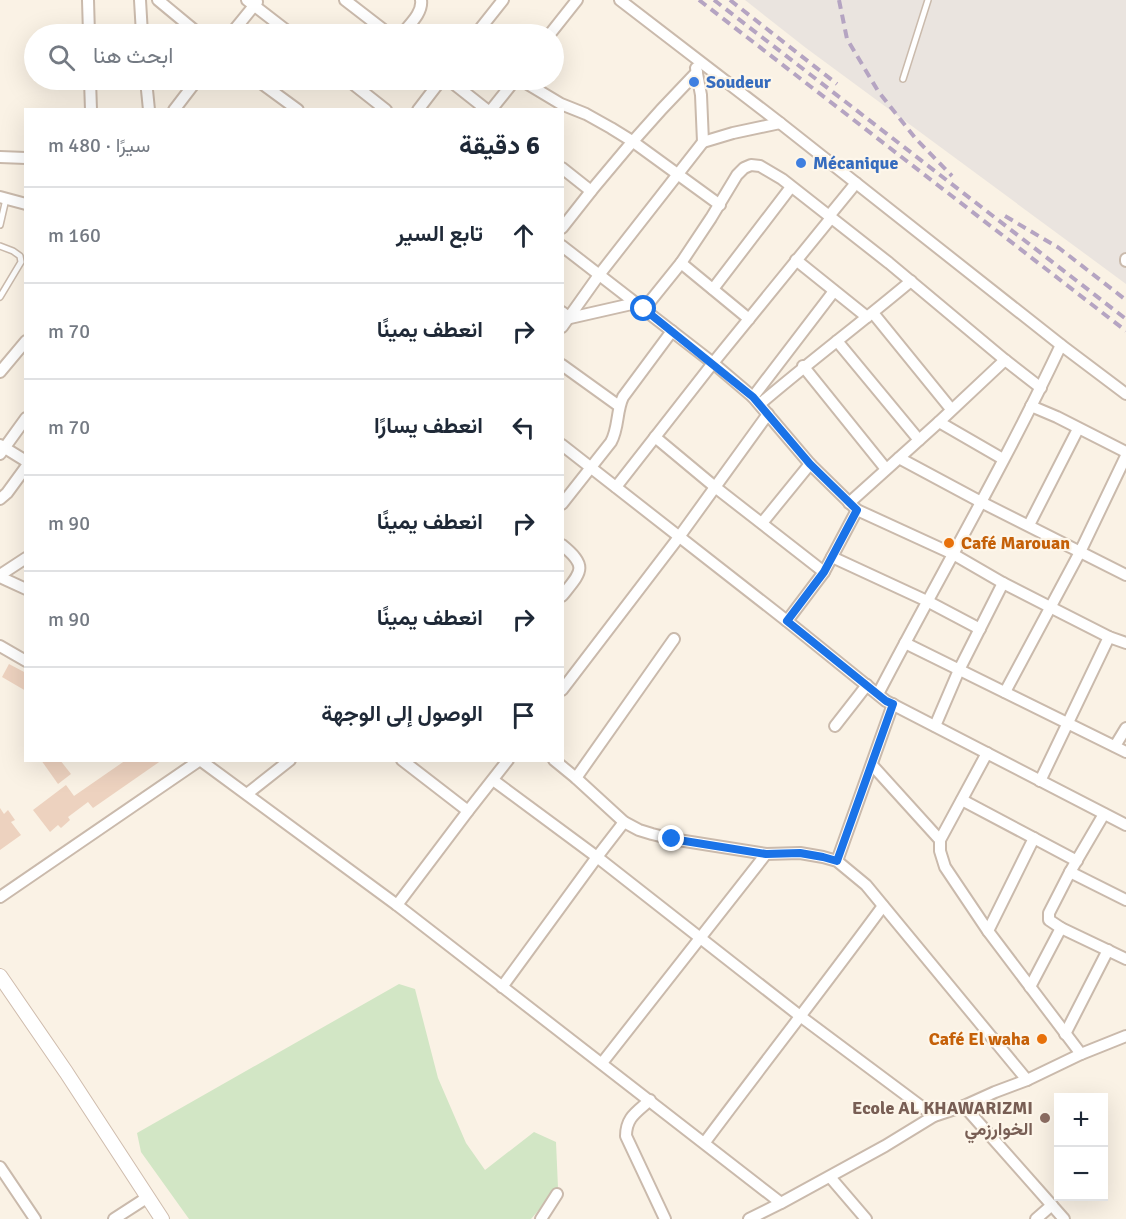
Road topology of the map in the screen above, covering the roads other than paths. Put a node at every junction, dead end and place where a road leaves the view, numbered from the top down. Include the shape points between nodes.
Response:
1 (140, 0) edge
2 (158, 0) edge
3 (345, 0) edge
4 (421, 0) edge
5 (503, 0) edge
6 (577, 0) edge
7 (620, 0) edge
8 (928, 0) edge
9 (85, 1) edge
10 (253, 2) edge
11 (88, 24) edge
12 (141, 24) edge
13 (187, 24) edge
14 (238, 24) edge
15 (279, 24) edge
16 (376, 24) edge
17 (410, 24) edge
18 (484, 24) edge
19 (558, 24) edge
20 (692, 55) junction
21 (697, 72) junction
22 (903, 79) dead end
23 (90, 90) edge
24 (147, 90) edge
25 (189, 90) edge
26 (271, 90) edge
27 (361, 90) edge
28 (433, 90) edge
29 (462, 90) edge
30 (506, 90) edge
31 (538, 90) edge
32 (91, 108) edge
33 (150, 108) edge
34 (176, 108) edge
35 (295, 108) edge
36 (384, 108) edge
37 (420, 108) edge
38 (486, 108) edge
39 (491, 108) edge
40 (780, 123) junction
41 (632, 141) junction
42 (704, 142) junction
43 (0, 157) edge
44 (24, 158) edge
45 (564, 170) edge
46 (678, 174) junction
47 (856, 183) junction
48 (791, 187) junction
49 (591, 191) junction
50 (3, 198) edge
51 (24, 203) edge
52 (720, 205) junction
53 (830, 217) junction
54 (0, 225) edge
55 (564, 225) edge
56 (0, 246) edge
57 (564, 248) edge
58 (796, 260) junction
59 (681, 263) junction
60 (599, 275) junction
61 (911, 281) junction
62 (713, 289) junction
63 (834, 291) junction
64 (0, 297) edge
65 (640, 306) junction
66 (566, 315) edge
67 (870, 315) junction
68 (749, 319) junction
69 (672, 331) junction
70 (837, 341) junction
71 (24, 342) edge
72 (1061, 345) junction
73 (1005, 360) junction
74 (713, 363) junction
75 (564, 366) edge
76 (803, 366) junction
77 (0, 372) edge
78 (1041, 388) junction
79 (1126, 394) edge
80 (756, 400) junction
81 (619, 406) junction
82 (1031, 406) junction
83 (951, 409) junction
84 (768, 414) junction
85 (24, 420) edge
86 (939, 422) junction
87 (1078, 429) junction
88 (656, 437) junction
89 (919, 440) junction
90 (564, 447) edge
91 (1, 449) edge
92 (1126, 454) edge
93 (899, 458) junction
94 (1003, 459) junction
95 (24, 460) edge
96 (810, 464) junction
97 (591, 467) junction
98 (24, 469) edge
99 (886, 469) junction
100 (616, 487) junction
101 (715, 487) junction
102 (0, 499) edge
103 (564, 501) edge
104 (981, 502) junction
105 (853, 506) junction
106 (762, 523) junction
107 (1029, 525) junction
108 (679, 537) junction
109 (564, 547) edge
110 (1080, 552) junction
111 (953, 554) junction
112 (832, 557) junction
113 (24, 559) edge
114 (824, 572) junction
115 (1126, 573) edge
116 (0, 576) edge
117 (1003, 583) junction
118 (24, 588) edge
119 (564, 593) edge
120 (927, 600) junction
121 (1050, 607) junction
122 (787, 621) junction
123 (980, 630) junction
124 (1109, 637) junction
125 (675, 639) dead end
126 (904, 643) junction
127 (1126, 643) edge
128 (0, 646) edge
129 (24, 660) edge
130 (959, 670) junction
131 (867, 685) junction
132 (564, 688) edge
133 (1005, 692) junction
134 (878, 694) junction
135 (893, 704) junction
136 (1068, 723) junction
137 (835, 726) dead end
138 (935, 726) junction
139 (1126, 728) edge
140 (1115, 746) junction
141 (1126, 752) edge
142 (987, 753) junction
143 (197, 762) edge
144 (203, 762) edge
145 (287, 762) edge
146 (405, 762) edge
147 (506, 762) edge
148 (556, 762) edge
149 (872, 765) junction
150 (576, 778) junction
151 (493, 780) junction
152 (1040, 781) junction
153 (247, 794) junction
154 (962, 801) junction
155 (468, 811) junction
156 (1104, 814) junction
157 (624, 822) junction
158 (1126, 825) edge
159 (1034, 838) junction
160 (940, 840) junction
161 (766, 854) junction
162 (597, 857) junction
163 (837, 861) junction
164 (1077, 861) junction
165 (1070, 872) junction
166 (0, 897) edge
167 (1126, 900) edge
168 (397, 905) junction
169 (883, 906) junction
170 (1061, 928) junction
171 (988, 931) junction
172 (700, 938) junction
173 (1108, 950) junction
174 (1126, 959) edge
175 (0, 976) edge
176 (502, 987) junction
177 (1030, 987) junction
178 (800, 1016) junction
179 (1065, 1034) junction
180 (1126, 1036) edge
181 (1081, 1054) junction
182 (602, 1063) junction
183 (1027, 1080) junction
184 (650, 1100) junction
185 (964, 1106) junction
186 (934, 1116) junction
187 (705, 1142) junction
188 (0, 1167) edge
189 (830, 1177) junction
190 (556, 1194) dead end
191 (148, 1197) junction
192 (781, 1203) junction
193 (1052, 1205) junction
194 (35, 1219) edge
195 (114, 1219) edge
196 (162, 1219) edge
197 (541, 1219) edge
198 (665, 1219) edge
199 (749, 1219) edge
200 (866, 1219) edge
201 (1036, 1219) edge
202 (1064, 1219) edge

1 - 12 street
2 - 13 street
3 - 16 street
4 - 17 street via 419,13
5 - 18 street
6 - 19 street
7 - 20 street
8 - 22 lane
9 - 11 street
10 - 14 street
10 - 15 street
20 - 21 street
20 - 40 street
21 - 41 street
21 - 42 street
23 - 32 street
24 - 33 street
25 - 34 street
26 - 35 street
27 - 36 street
28 - 37 street
29 - 38 street
30 - 39 street
31 - 41 street
40 - 42 street
40 - 47 street
41 - 46 street
41 - 49 street
42 - 46 street
43 - 44 street
45 - 49 street
46 - 52 street
46 - 60 street
47 - 53 street
47 - 72 street
48 - 52 street via 768,170 751,165 737,175
48 - 53 street
48 - 62 street
49 - 55 street
50 - 51 street
50 - 54 lane
52 - 59 street
53 - 58 street
53 - 61 street
56 - 64 lane via 20,256 21,262
57 - 60 street
58 - 63 street
58 - 68 street
59 - 62 street
59 - 65 street
60 - 65 street
60 - 66 street
61 - 67 street
61 - 73 street
62 - 68 street
63 - 67 street
63 - 80 street
65 - 66 street
65 - 69 street
67 - 70 street
67 - 83 street
68 - 74 street
69 - 74 street
69 - 81 street
70 - 76 street
70 - 89 street
71 - 77 street
72 - 78 street
72 - 79 street
73 - 78 street
73 - 83 street
74 - 80 street
74 - 88 street
75 - 81 street
76 - 80 street
76 - 99 street
78 - 82 street
80 - 84 street
81 - 97 street via 615,434
82 - 87 street
82 - 94 street
83 - 86 street
84 - 96 street
84 - 101 street
85 - 91 street
86 - 89 street
86 - 94 street
87 - 92 street
87 - 107 street
88 - 100 street
88 - 101 street
89 - 93 street
90 - 97 street
91 - 95 street
92 - 110 street
93 - 99 street
93 - 104 street
94 - 104 street
96 - 105 street
96 - 106 street
97 - 100 street
97 - 103 street
98 - 102 street
99 - 105 street
100 - 108 street
101 - 106 street
101 - 108 street
104 - 107 street
104 - 111 street
105 - 111 street
105 - 112 street
106 - 114 street
107 - 110 street
108 - 122 street
108 - 132 street
109 - 119 street via 576,557 580,568
110 - 115 street
110 - 121 street
111 - 117 street
111 - 120 street
112 - 114 street
112 - 120 street
113 - 116 street
114 - 122 street
116 - 118 street
117 - 121 street
117 - 123 street
120 - 123 street
120 - 126 street
121 - 124 street
121 - 133 street
122 - 131 street
123 - 130 street
124 - 127 street
124 - 136 street
125 - 150 street
126 - 130 street
126 - 134 street
128 - 129 street
130 - 133 street
130 - 138 street
131 - 134 street
131 - 137 street
133 - 136 street
134 - 135 street
135 - 138 street
135 - 149 street
136 - 140 street
136 - 152 street
138 - 142 street
139 - 140 street
140 - 141 street
142 - 152 street
142 - 154 street
143 - 166 street
144 - 153 street
145 - 153 street
146 - 155 street
147 - 151 street
148 - 150 street
149 - 160 street
149 - 163 street
150 - 157 street
151 - 155 street
151 - 162 street
152 - 156 street
153 - 168 street
154 - 159 street
154 - 160 street
155 - 168 street
156 - 158 street
156 - 164 street
157 - 161 street via 652,834
157 - 162 street
159 - 164 street
159 - 171 street
160 - 171 street via 945,867
161 - 163 street via 800,853
161 - 172 street
162 - 172 street
162 - 176 street
163 - 169 street via 866,885
164 - 165 street
165 - 167 street
165 - 170 street via 1049,913 1049,920
168 - 176 street
169 - 178 street
169 - 183 street
170 - 173 street
170 - 177 street
171 - 177 street
172 - 178 street
172 - 182 street
173 - 174 street
173 - 179 street
175 - 191 main road
176 - 182 street
177 - 179 street
178 - 186 street
178 - 187 street
179 - 181 street
180 - 181 street
181 - 183 street
182 - 184 street
183 - 185 street
184 - 187 street
184 - 198 street via 631,1118 626,1136
185 - 186 street
185 - 193 street
186 - 189 street
187 - 192 street
188 - 194 street
189 - 192 street
189 - 200 street
190 - 197 street
191 - 195 street
191 - 196 main road
192 - 199 street
193 - 201 street
193 - 202 street

